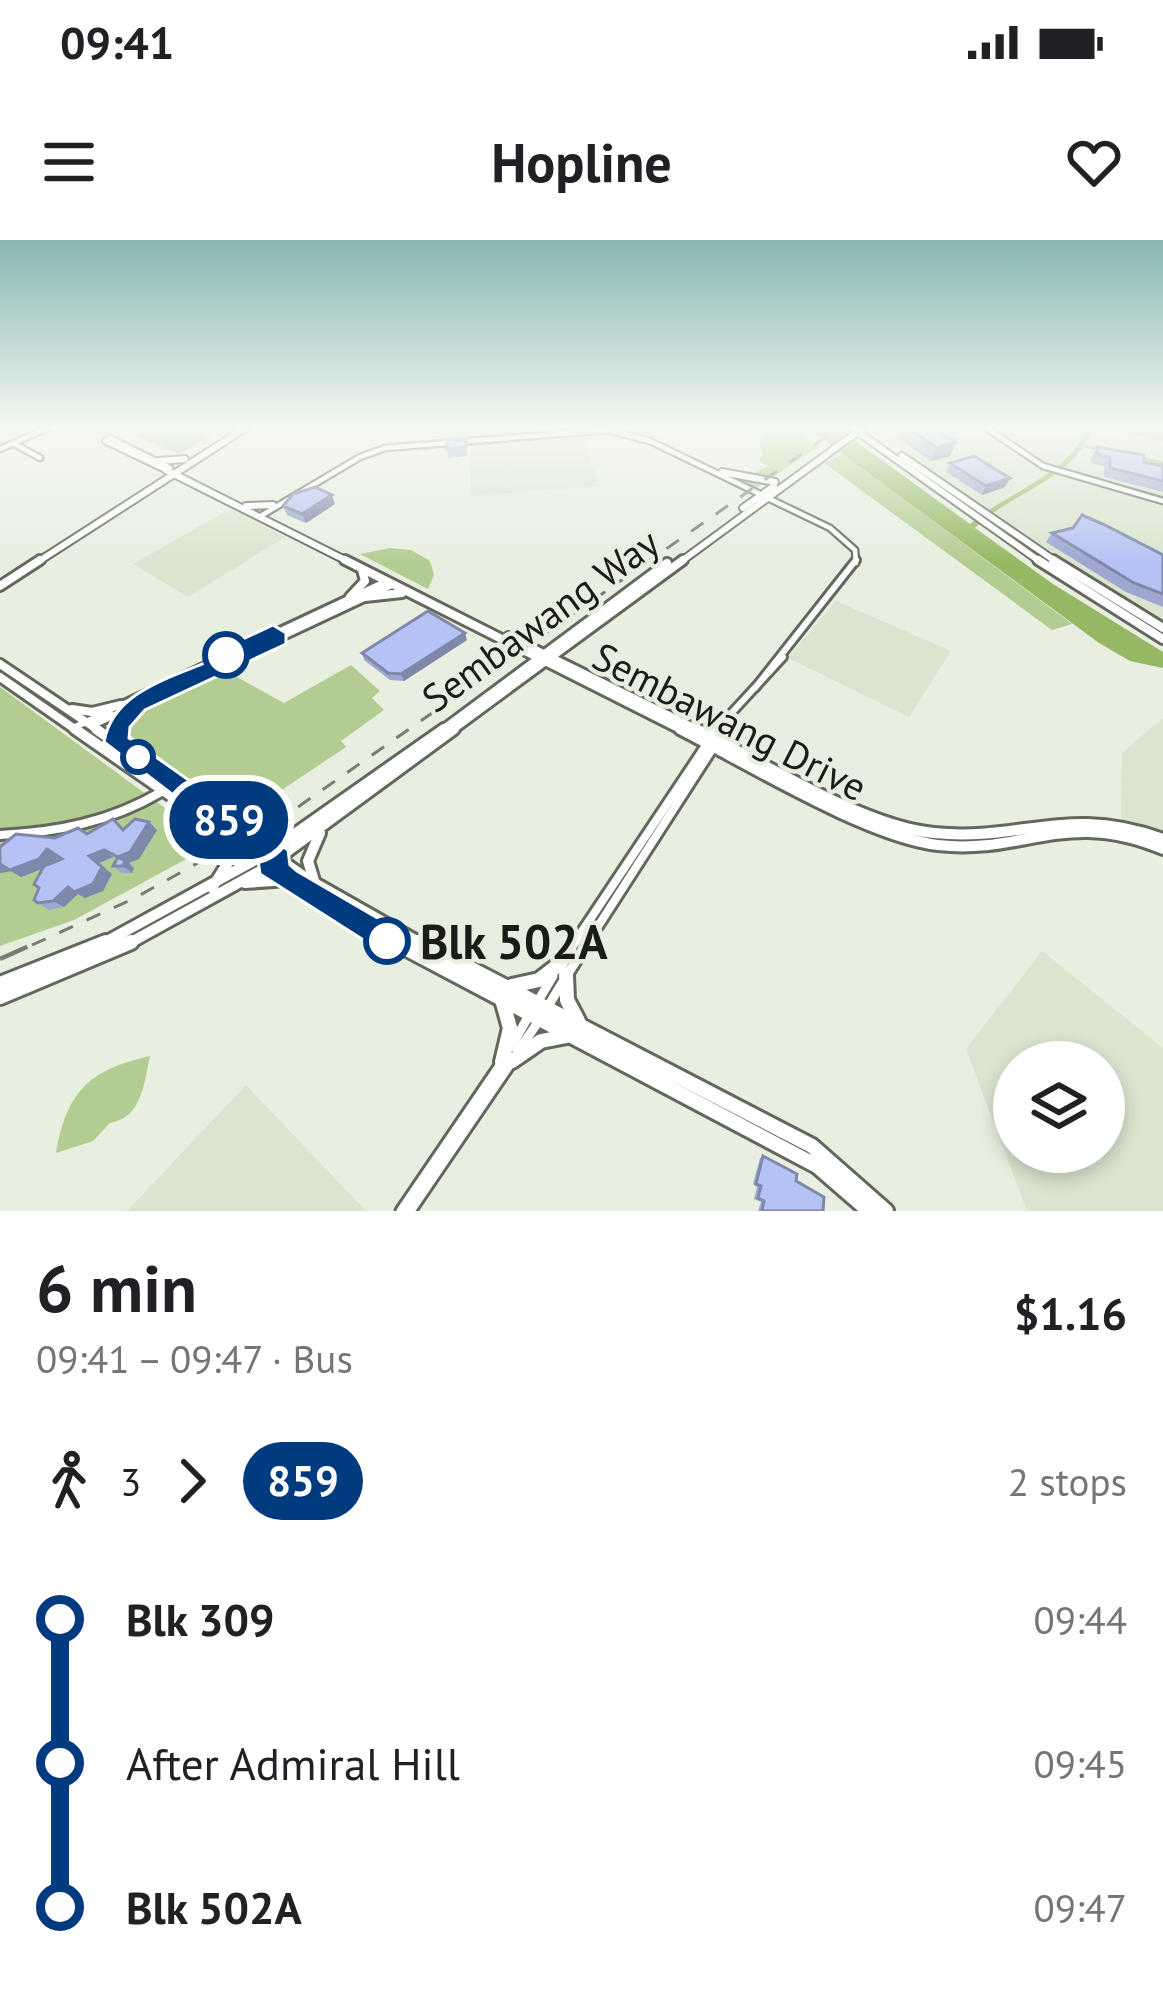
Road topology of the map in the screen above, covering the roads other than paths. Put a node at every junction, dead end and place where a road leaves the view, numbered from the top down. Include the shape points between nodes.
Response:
1 (153, 472) edge
2 (169, 472) edge
3 (174, 472) edge
4 (187, 472) edge
5 (329, 472) edge
6 (334, 472) edge
7 (714, 472) edge
8 (722, 472) edge
9 (724, 472) edge
10 (794, 472) edge
11 (798, 472) edge
12 (916, 472) edge
13 (920, 472) edge
14 (1065, 472) edge
15 (186, 478) junction
16 (779, 482) junction
17 (149, 484) junction
18 (765, 497) junction
19 (1163, 501) edge
20 (273, 505) junction
21 (246, 506) junction
22 (260, 515) junction
23 (362, 570) junction
24 (0, 582) edge
25 (391, 582) junction
26 (407, 593) junction
27 (350, 597) junction
28 (364, 597) junction
29 (609, 613) junction
30 (594, 614) junction
31 (1163, 628) edge
32 (1163, 639) edge
33 (570, 640) junction
34 (542, 657) junction
35 (0, 664) edge
36 (568, 670) junction
37 (525, 675) junction
38 (0, 677) edge
39 (136, 704) junction
40 (121, 705) junction
41 (61, 709) junction
42 (84, 726) junction
43 (713, 739) junction
44 (116, 742) junction
45 (165, 790) junction
46 (327, 824) junction
47 (0, 835) edge
48 (241, 836) junction
49 (293, 837) junction
50 (1163, 844) edge
51 (270, 859) junction
52 (287, 880) junction
53 (238, 884) junction
54 (315, 884) junction
55 (210, 891) junction
56 (564, 970) junction
57 (0, 984) edge
58 (504, 993) junction
59 (0, 997) edge
60 (542, 1004) junction
61 (534, 1019) junction
62 (577, 1030) junction
63 (507, 1061) junction
64 (406, 1211) edge
65 (869, 1211) edge
66 (886, 1211) edge

1 - 17 main road
2 - 17 main road
3 - 15 main road, Sembawang Drive
4 - 15 main road
5 - 20 street
6 - 22 street
7 - 18 street
8 - 18 street
9 - 16 main road
10 - 16 main road, Sembawang Way
11 - 18 main road, Sembawang Way
12 - 32 main road
13 - 31 main road
14 - 19 street
15 - 17 main road
15 - 21 main road, Sembawang Drive
15 - 22 main road, Sembawang Drive
16 - 18 main road, Sembawang Way
17 - 24 main road
18 - 29 main road, Sembawang Way
18 - 30 main road, Sembawang Way
18 - 43 street via 851,542 856,565
20 - 21 main road
20 - 22 street
21 - 22 main road, Sembawang Drive
22 - 23 main road, Sembawang Drive
22 - 25 main road, Sembawang Drive
23 - 25 main road, Sembawang Drive
23 - 27 main road via 365,580
25 - 26 main road, Sembawang Drive
25 - 27 street
25 - 28 street
25 - 34 main road, Sembawang Drive
26 - 28 main road
26 - 34 main road, Sembawang Drive
27 - 40 street
28 - 39 street
29 - 30 main road
29 - 33 main road, Sembawang Way
30 - 34 main road, Sembawang Way
33 - 34 main road, Sembawang Way
33 - 36 main road
34 - 36 main road, Sembawang Drive
34 - 37 main road, Sembawang Way
34 - 49 main road, Sembawang Way
35 - 41 main road
36 - 37 main road
36 - 43 main road, Sembawang Drive
37 - 46 main road, Sembawang Way
38 - 41 main road
39 - 42 street
39 - 44 main road
40 - 41 main road
40 - 42 street
41 - 42 main road
42 - 44 main road
42 - 45 main road
43 - 50 main road, Sembawang Drive via 911,829 964,833 1083,818 1129,826
43 - 56 street
44 - 48 main road
45 - 47 street via 109,821
45 - 48 main road
46 - 51 main road, Sembawang Way
46 - 54 main road via 308,861
48 - 49 main road
48 - 51 main road
48 - 55 main road
49 - 51 main road, Sembawang Way
51 - 52 main road
51 - 53 main road
51 - 54 main road
51 - 55 main road
52 - 53 main road
52 - 58 main road via 391,943
53 - 59 main road via 116,950
54 - 58 main road
55 - 57 main road
56 - 58 main road
56 - 60 street
56 - 62 main road
58 - 60 main road
58 - 61 main road
58 - 63 main road
60 - 61 street
60 - 62 main road
61 - 62 main road
61 - 63 street
62 - 63 main road
62 - 65 main road via 817,1166
62 - 66 main road via 812,1146
63 - 64 street

